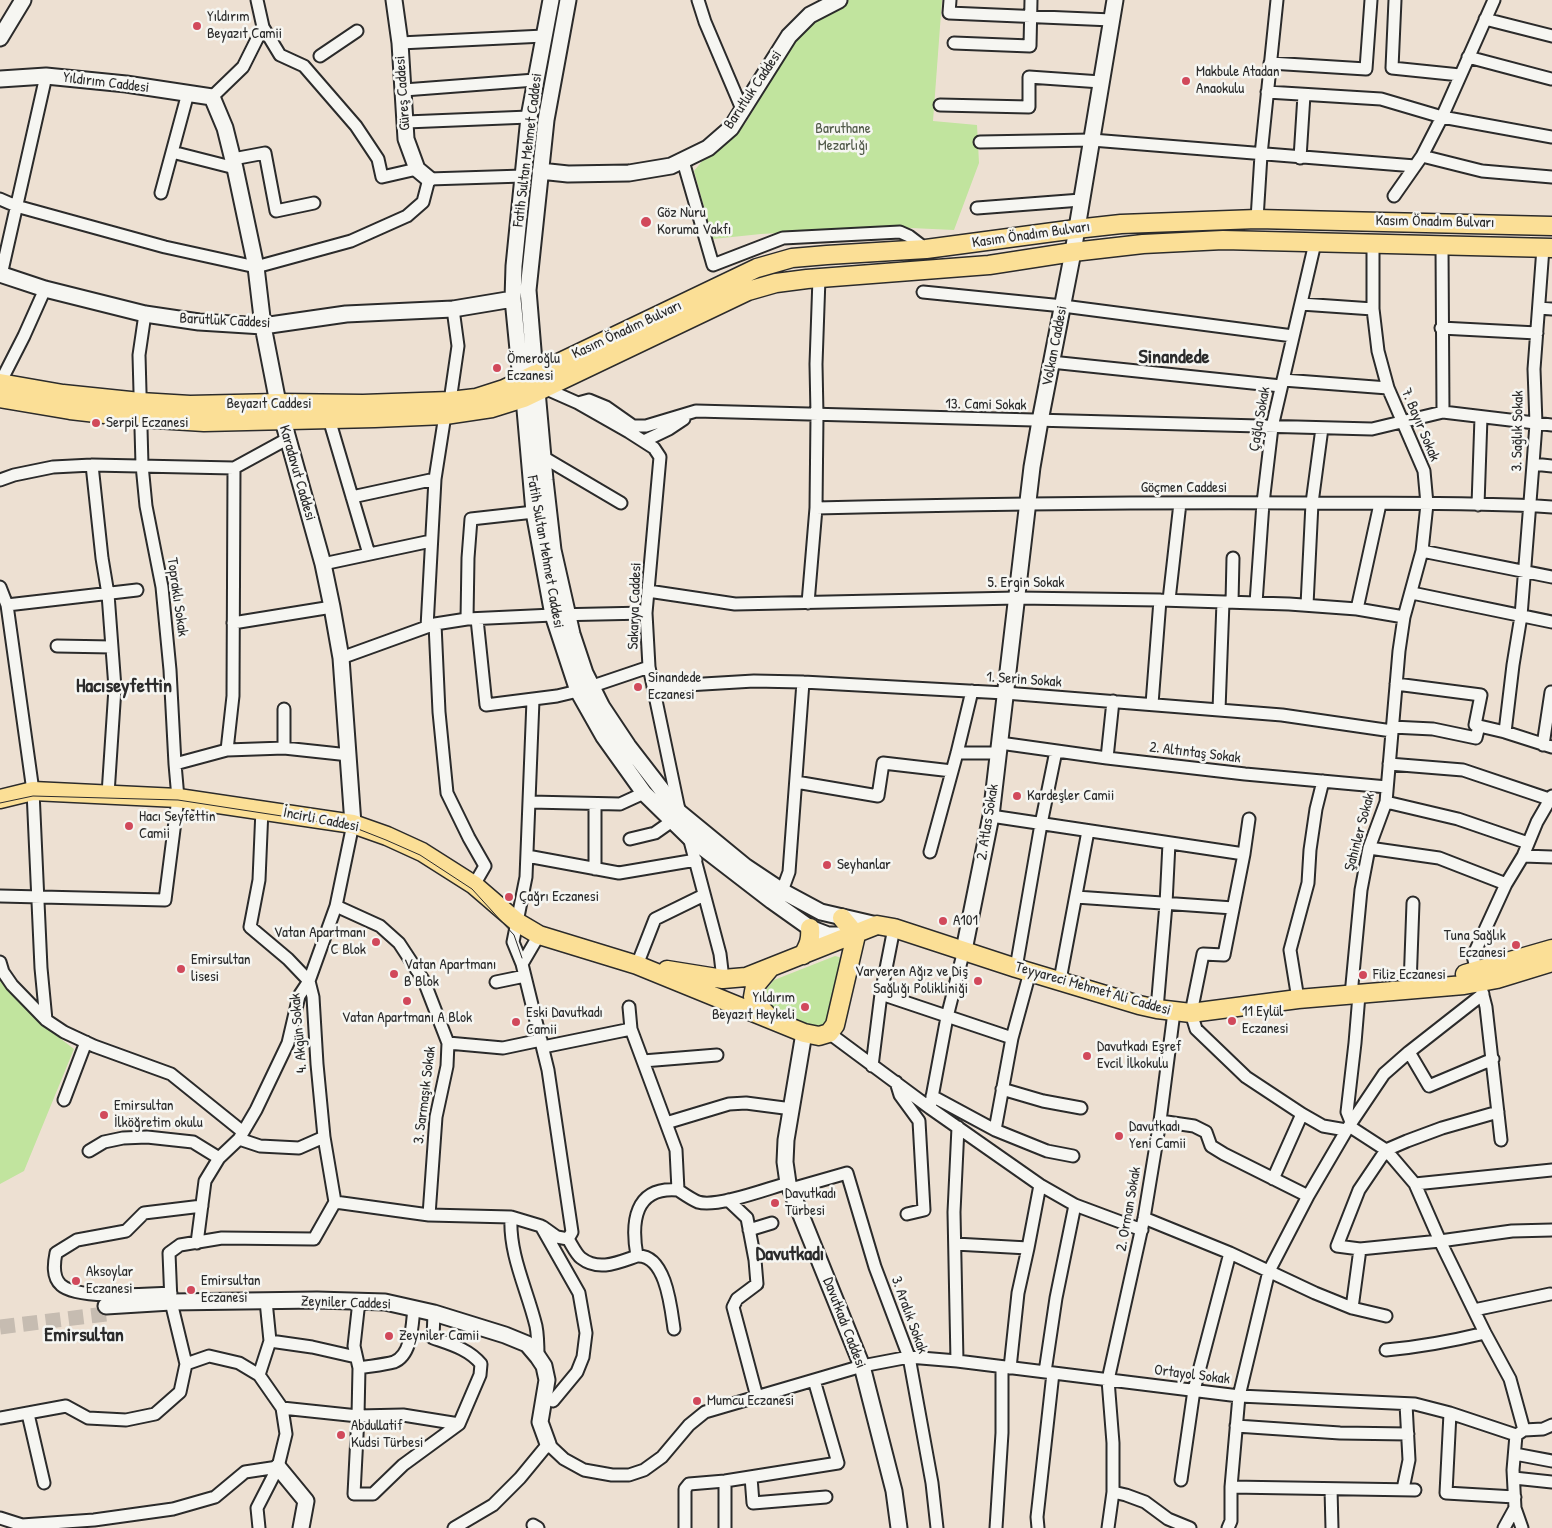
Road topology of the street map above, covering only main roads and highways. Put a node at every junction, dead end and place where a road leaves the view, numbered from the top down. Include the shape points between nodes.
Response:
1 (23, 0) edge
2 (394, 0) edge
3 (551, 0) edge
4 (568, 0) edge
5 (839, 0) edge
6 (1115, 0) edge
7 (1, 34) edge
8 (0, 79) edge
9 (212, 96) joint
10 (540, 171) junction
11 (423, 174) road end
12 (1552, 226) edge
13 (1076, 228) junction
14 (1548, 248) edge
15 (1072, 252) junction
16 (0, 275) edge
17 (513, 299) junction
18 (263, 326) junction
19 (0, 383) edge
20 (532, 386) junction
21 (0, 398) edge
22 (447, 408) junction
23 (140, 410) junction
24 (280, 411) junction
25 (560, 615) junction
26 (584, 688) junction
27 (1005, 693) joint
28 (0, 799) edge
29 (675, 816) junction
30 (354, 824) junction
31 (842, 918) junction
32 (885, 927) junction
33 (810, 928) junction
34 (856, 934) junction
35 (1552, 949) edge
36 (964, 950) junction
37 (803, 955) junction
38 (1552, 962) edge
39 (637, 965) junction
40 (771, 967) junction
41 (1480, 983) junction
42 (1361, 994) junction
43 (773, 1021) junction
44 (804, 1033) junction
45 (106, 1310) tunnel mouth
46 (548, 1444) road end
47 (278, 1466) road end
48 (301, 1528) edge
49 (900, 1528) edge

1 - 7 main road
2 - 11 main road, Güreş Caddesi via 406,139
3 - 17 main road, Fatih Sultan Mehmet Caddesi via 529,117
4 - 10 main road, Fatih Sultan Mehmet Caddesi
5 - 10 main road, Barutluk Caddesi via 810,15 789,36 731,128 708,148 671,166 629,173
6 - 13 main road, Volkan Caddesi
8 - 9 main road, Yıldırım Caddesi via 46,76
9 - 18 main road, Karadavut Caddesi via 226,128 234,164 256,267
10 - 20 main road, Fatih Sultan Mehmet Caddesi via 528,290
12 - 13 main road, Kasım Önadım Bulvarı via 1257,218
13 - 15 main road, Volkan Caddesi
13 - 20 main road, Kasım Önadım Bulvarı via 926,249 792,258 757,268
14 - 15 main road, Kasım Önadım Bulvarı via 1223,240
15 - 20 main road, Kasım Önadım Bulvarı via 990,265 776,283 748,291
15 - 27 main road, Volkan Caddesi via 1040,421
16 - 18 main road, Barutluk Caddesi via 145,314
17 - 18 main road, Barutluk Caddesi via 453,309 346,314
17 - 20 main road, Fatih Sultan Mehmet Caddesi
18 - 24 main road, Karadavut Caddesi
19 - 23 main road, Beyazıt Caddesi
20 - 22 main road, Beyazıt Caddesi via 492,408
20 - 25 main road, Fatih Sultan Mehmet Caddesi
20 - 25 main road, Fatih Sultan Mehmet Caddesi via 534,512
21 - 23 main road, Beyazıt Caddesi via 70,410
22 - 24 main road, Beyazıt Caddesi via 363,404
22 - 24 main road, Beyazıt Caddesi via 329,419
23 - 24 main road, Beyazıt Caddesi via 204,422
24 - 30 main road, Karadavut Caddesi via 332,607 341,658
25 - 26 main road, Fatih Sultan Mehmet Caddesi via 577,650
26 - 29 main road, Fatih Sultan Mehmet Caddesi
26 - 29 main road, Fatih Sultan Mehmet Caddesi via 604,737 629,774 644,793
27 - 36 main road, 2. Atlas Sokak via 991,816
28 - 30 main road, İncirli Caddesi via 33,791 178,798
29 - 31 main road, Fatih Sultan Mehmet Caddesi via 782,891 821,912
29 - 33 main road, Fatih Sultan Mehmet Caddesi via 689,838
30 - 39 main road, İncirli Caddesi via 422,852 474,885 538,935
31 - 32 main road, Fatih Sultan Mehmet Caddesi
31 - 34 main road
32 - 34 main road
32 - 36 main road, Teyyareci Mehmet Ali Caddesi
33 - 34 main road, Fatih Sultan Mehmet Caddesi via 828,935
33 - 37 main road via 809,946
34 - 37 main road
34 - 44 main road via 835,1025 829,1033 818,1036
35 - 41 main road, Teyyareci Mehmet Ali Caddesi
36 - 42 main road, Teyyareci Mehmet Ali Caddesi via 1023,970 1174,1011
37 - 40 main road
38 - 41 main road, Teyyareci Mehmet Ali Caddesi
39 - 40 main road via 724,979 746,977
39 - 43 main road
40 - 43 main road via 755,986 753,997
41 - 42 main road, Teyyareci Mehmet Ali Caddesi
41 - 42 main road, Teyyareci Mehmet Ali Caddesi via 1410,986
43 - 44 main road
44 - 49 main road, Davutkadı Caddesi via 785,1162 790,1186 862,1366
45 - 46 main road, Zeyniler Caddesi via 171,1297 385,1302 505,1334 527,1344 544,1366 547,1380 540,1422
47 - 48 main road via 306,1502

